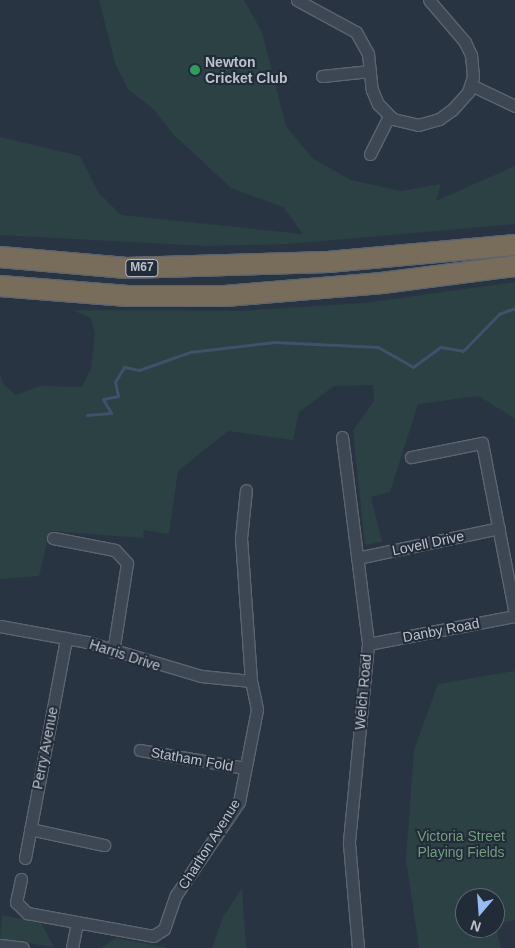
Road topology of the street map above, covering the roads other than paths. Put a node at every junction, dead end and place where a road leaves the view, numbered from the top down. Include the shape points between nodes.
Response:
1 (297, 0) edge
2 (429, 0) edge
3 (370, 71) junction
4 (322, 76) dead end
5 (472, 85) junction
6 (515, 106) edge
7 (389, 116) junction
8 (370, 154) dead end
9 (515, 245) edge
10 (0, 257) edge
11 (515, 266) edge
12 (0, 286) edge
13 (342, 437) dead end
14 (411, 457) dead end
15 (246, 490) dead end
16 (498, 528) junction
17 (53, 538) dead end
18 (357, 558) junction
19 (515, 615) edge
20 (0, 626) edge
21 (66, 638) junction
22 (368, 644) junction
23 (113, 652) junction
24 (251, 681) junction
25 (140, 750) dead end
26 (245, 768) junction
27 (30, 829) junction
28 (104, 845) dead end
29 (25, 858) dead end
30 (20, 879) dead end
31 (77, 922) junction
32 (0, 945) edge
33 (23, 948) edge
34 (72, 948) edge
35 (358, 948) edge

1 - 3 street via 356,32 368,54
2 - 5 street via 469,48 473,63
3 - 4 street
3 - 7 street via 374,97
5 - 6 street
5 - 7 street via 458,105 438,119 410,125
7 - 8 street
9 - 10 highway, M67 via 328,262 127,268
11 - 12 highway, M67 via 285,291 128,296
13 - 18 street, Welch Road
14 - 16 street via 482,444
15 - 24 street, Charlton Avenue via 241,538
16 - 18 street, Lovell Drive
16 - 19 street
17 - 23 street via 115,550 127,563
18 - 22 street, Welch Road
19 - 22 street, Danby Road
20 - 21 street, Harris Drive
21 - 23 street, Harris Drive
21 - 27 street, Perry Avenue
22 - 35 street, Welch Road via 349,843
23 - 24 street, Harris Drive via 201,676
24 - 26 street, Charlton Avenue via 257,709
25 - 26 street, Statham Fold
26 - 31 street, Charlton Avenue via 239,802 176,895 164,929 153,936
27 - 28 street
27 - 29 street, Perry Avenue
30 - 31 street, Charlton Avenue via 16,902 28,913
31 - 34 street
32 - 33 street

